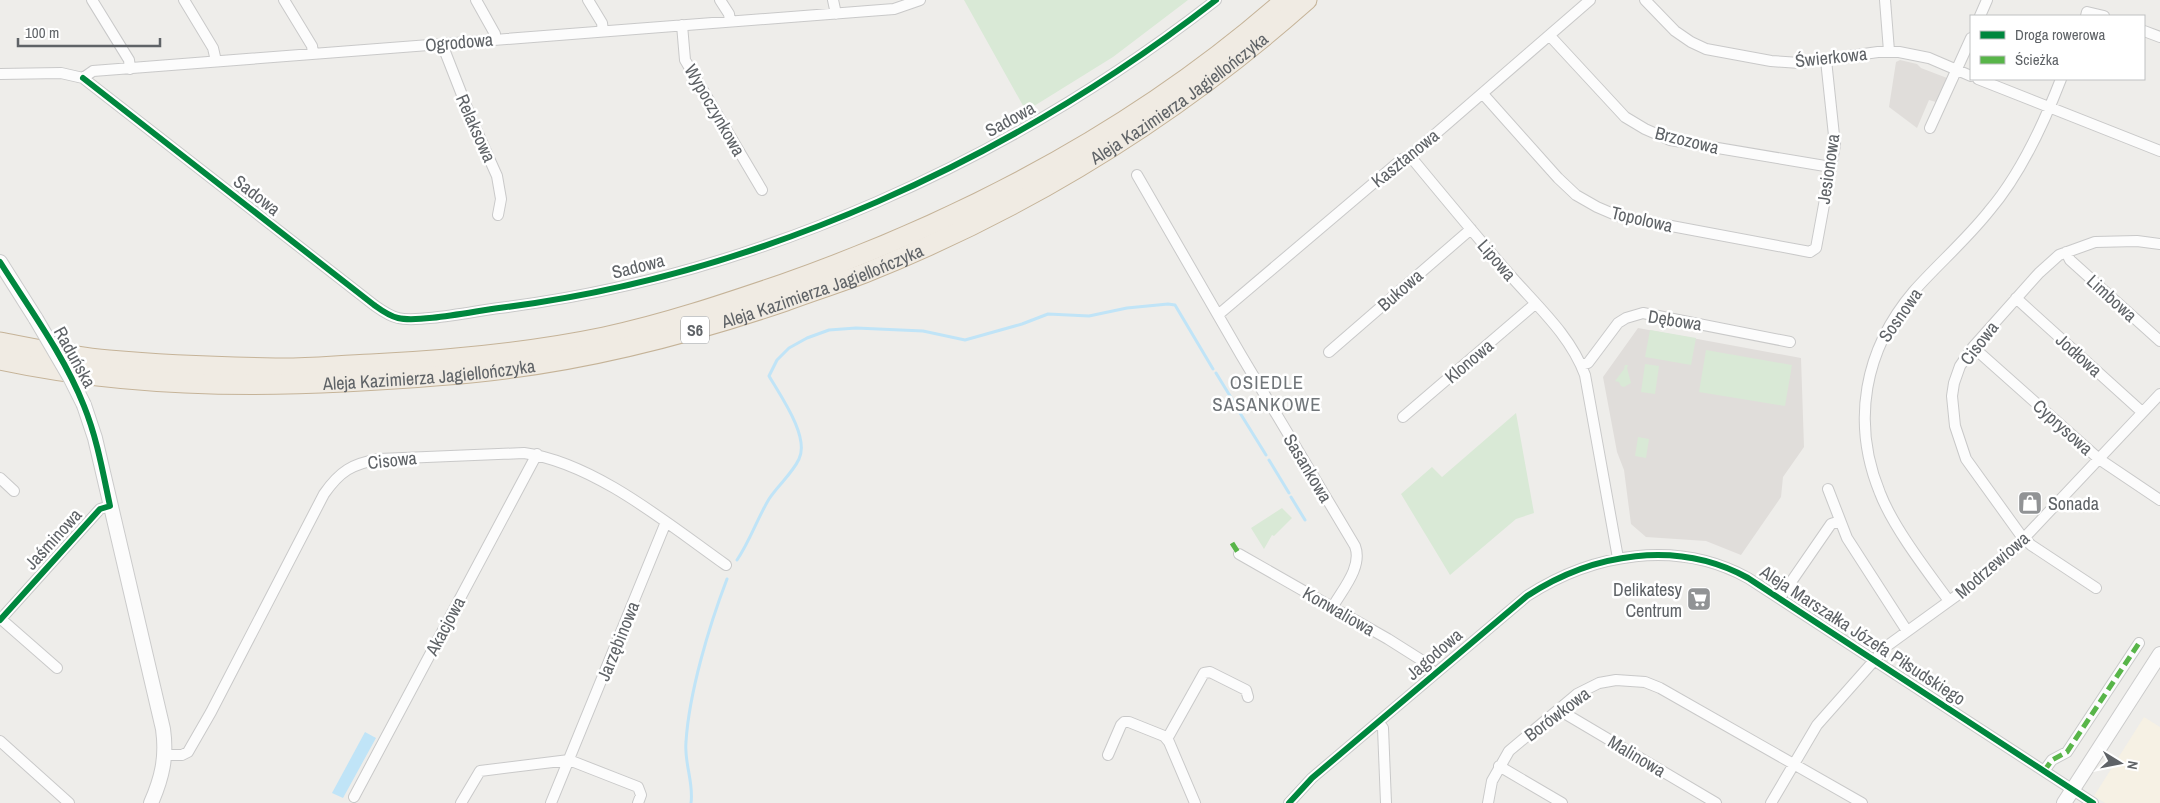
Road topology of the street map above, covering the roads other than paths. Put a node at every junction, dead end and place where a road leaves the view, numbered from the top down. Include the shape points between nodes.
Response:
1 (92, 0) edge
2 (184, 0) edge
3 (284, 0) edge
4 (476, 0) edge
5 (588, 0) edge
6 (720, 0) edge
7 (832, 0) edge
8 (920, 0) edge
9 (1216, 0) edge
10 (1285, 0) edge
11 (1307, 0) edge
12 (1590, 0) edge
13 (1645, 0) edge
14 (1885, 0) edge
15 (1987, 0) edge
16 (836, 14) junction
17 (1980, 15) edge
18 (2086, 15) edge
19 (2100, 15) edge
20 (730, 21) junction
21 (682, 25) junction
22 (603, 31) junction
23 (2145, 31) edge
24 (1550, 36) junction
25 (2160, 37) edge
26 (496, 39) junction
27 (1970, 41) edge
28 (442, 44) junction
29 (1889, 51) junction
30 (313, 53) junction
31 (1826, 60) junction
32 (216, 62) junction
33 (130, 69) junction
34 (1958, 71) junction
35 (0, 74) edge
36 (1970, 76) edge
37 (83, 78) junction
38 (1980, 80) edge
39 (2062, 80) edge
40 (1483, 94) junction
41 (2050, 108) junction
42 (1930, 128) dead end
43 (2160, 151) edge
44 (1410, 156) junction
45 (1831, 168) junction
46 (1137, 175) dead end
47 (762, 190) dead end
48 (498, 215) dead end
49 (1471, 229) junction
50 (2160, 244) edge
51 (1816, 248) joint
52 (2066, 252) junction
53 (0, 262) edge
54 (2016, 298) junction
55 (1536, 304) junction
56 (1218, 315) junction
57 (0, 342) edge
58 (1790, 342) dead end
59 (2160, 342) edge
60 (1973, 347) junction
61 (1329, 352) dead end
62 (0, 360) edge
63 (1581, 365) junction
64 (2160, 394) edge
65 (2142, 412) junction
66 (1403, 417) dead end
67 (537, 454) junction
68 (2098, 459) junction
69 (0, 478) edge
70 (1828, 489) dead end
71 (14, 491) dead end
72 (2160, 500) edge
73 (110, 506) junction
74 (1840, 520) junction
75 (666, 522) junction
76 (2024, 539) junction
77 (1239, 554) dead end
78 (1618, 558) junction
79 (726, 565) dead end
80 (2096, 588) dead end
81 (1780, 598) junction
82 (1949, 601) junction
83 (1332, 608) junction
84 (0, 619) edge
85 (1908, 631) junction
86 (2139, 643) dead end
87 (2160, 654) edge
88 (1875, 659) junction
89 (57, 668) dead end
90 (1434, 674) junction
91 (1248, 697) dead end
92 (1559, 710) junction
93 (1378, 722) junction
94 (1167, 739) junction
95 (0, 741) edge
96 (165, 755) junction
97 (1108, 755) dead end
98 (569, 760) junction
99 (1793, 764) junction
100 (1499, 766) junction
101 (2044, 771) junction
102 (2072, 790) junction
103 (354, 797) dead end
104 (69, 803) edge
105 (150, 803) edge
106 (461, 803) edge
107 (551, 803) edge
108 (638, 803) edge
109 (1195, 803) edge
110 (1289, 803) edge
111 (1386, 803) edge
112 (1488, 803) edge
113 (1562, 803) edge
114 (1716, 803) edge
115 (1771, 803) edge
116 (1862, 803) edge
117 (2064, 803) edge
118 (2092, 803) edge

1 - 33 street via 129,60
2 - 32 street via 213,48
3 - 30 street
4 - 26 street
5 - 22 street via 602,23
6 - 20 street
7 - 16 street
8 - 16 street, Ogrodowa via 894,9
9 - 37 street, Sadowa via 1127,65 1052,112 995,145 871,204 743,252 635,283 521,306 418,318 398,318 374,305
10 - 57 highway, Aleja Kazimierza Jagiellończyka / S6 via 1161,97 1057,161 958,213 853,259 709,310 605,337 504,353 412,362 278,368 107,360
11 - 62 highway, Aleja Kazimierza Jagiellończyka / S6 via 1174,106 1073,171 967,228 865,273 716,325 607,352 507,369 302,384 204,384 104,376
12 - 24 street, Kasztanowa
13 - 31 street, Świerkowa via 1675,31 1700,47 1780,62
14 - 29 street
15 - 17 street
16 - 20 street, Ogrodowa
18 - 19 street via 2088,12
20 - 21 street, Ogrodowa
21 - 22 street, Ogrodowa
21 - 47 street, Wypoczynkowa via 685,60
22 - 26 street, Ogrodowa
23 - 25 street
24 - 40 street, Kasztanowa
24 - 45 street, Brzozowa via 1617,109 1645,130 1670,140
26 - 28 street, Ogrodowa
27 - 34 street
28 - 30 street, Ogrodowa
28 - 48 street, Relaksowa via 497,176 501,199
29 - 31 street, Świerkowa
29 - 34 street, Świerkowa via 1919,55
30 - 32 street, Ogrodowa
31 - 45 street, Jesionowa via 1836,137
32 - 33 street, Ogrodowa
33 - 37 street, Ogrodowa via 93,71
34 - 36 street, Świerkowa
34 - 42 street
35 - 37 street via 60,73
38 - 41 street
39 - 41 street, Sosnowa
40 - 44 street, Kasztanowa
40 - 51 street, Topolowa via 1576,195 1608,212 1810,252
41 - 43 street
41 - 82 street, Sosnowa via 1998,199 1896,316 1877,349 1869,375 1864,430 1880,494 1895,522
44 - 49 street, Lipowa
44 - 56 street, Kasztanowa via 1402,159
45 - 51 street, Jesionowa
46 - 56 street, Sasankowa
49 - 55 street, Lipowa
49 - 61 street, Bukowa
50 - 52 street, Cisowa via 2095,242
52 - 54 street, Cisowa via 2039,273
52 - 59 street, Limbowa via 2070,260
53 - 73 street, Raduńska, bridge via 72,379 84,405
54 - 60 street, Cisowa
54 - 65 street, Jodłowa
55 - 63 street, Lipowa via 1563,335
55 - 66 street, Klonowa
56 - 83 street, Sasankowa via 1355,546 1356,564
58 - 63 street, Dębowa via 1643,313 1622,320 1588,363
60 - 68 street, Cyprysowa
60 - 76 street, Cisowa via 1954,382 1954,426 1966,459
63 - 78 street
64 - 65 street, Modrzewiowa
65 - 68 street, Modrzewiowa
67 - 75 street, Cisowa via 589,474
67 - 96 street, Cisowa via 379,459 360,462 341,472 324,494 193,745 182,755
67 - 103 street, Akacjowa
68 - 72 street, Cyprysowa
68 - 76 street, Modrzewiowa
69 - 71 street
70 - 74 street, Aleja Marszałka Józefa Piłsudskiego
73 - 84 street, Jaśminowa via 100,509
73 - 96 street, Raduńska via 163,729
74 - 81 street, Aleja Marszałka Józefa Piłsudskiego via 1831,524
74 - 85 street, Aleja Marszałka Józefa Piłsudskiego via 1847,538
75 - 79 street, Cisowa
75 - 98 street, Jarzębinowa
76 - 80 street, Cisowa
76 - 82 street, Modrzewiowa via 1990,572
77 - 83 street, Konwaliowa
78 - 81 street, Aleja Marszałka Józefa Piłsudskiego via 1669,555 1709,562 1745,576
78 - 90 street, Jagodowa via 1582,567 1541,587
81 - 88 street, Aleja Marszałka Józefa Piłsudskiego
82 - 85 street, Modrzewiowa
83 - 90 street, Konwaliowa via 1426,663
84 - 89 street, Jaśminowa
85 - 88 street, Modrzewiowa
86 - 101 street via 2067,752 2052,760
87 - 102 street
88 - 99 street via 1817,725
88 - 101 street, Aleja Marszałka Józefa Piłsudskiego
90 - 93 street, Jagodowa
91 - 94 street via 1246,690 1210,672 1204,673
92 - 99 street, Borówkowa via 1578,694 1599,683 1644,682
92 - 100 street, Borówkowa via 1509,751
92 - 114 street, Malinowa
93 - 110 street, Jagodowa via 1312,778
93 - 111 street via 1383,728
94 - 97 street via 1126,722 1120,725
94 - 109 street
95 - 104 street
96 - 105 street, Raduńska via 160,782
98 - 106 street via 480,771
98 - 107 street, Jarzębinowa
98 - 108 street via 638,787 641,795
99 - 115 street
99 - 116 street, Borówkowa
100 - 112 street, Borówkowa
100 - 113 street
101 - 102 street, Aleja Marszałka Józefa Piłsudskiego
102 - 117 street
102 - 118 street, Aleja Marszałka Józefa Piłsudskiego

